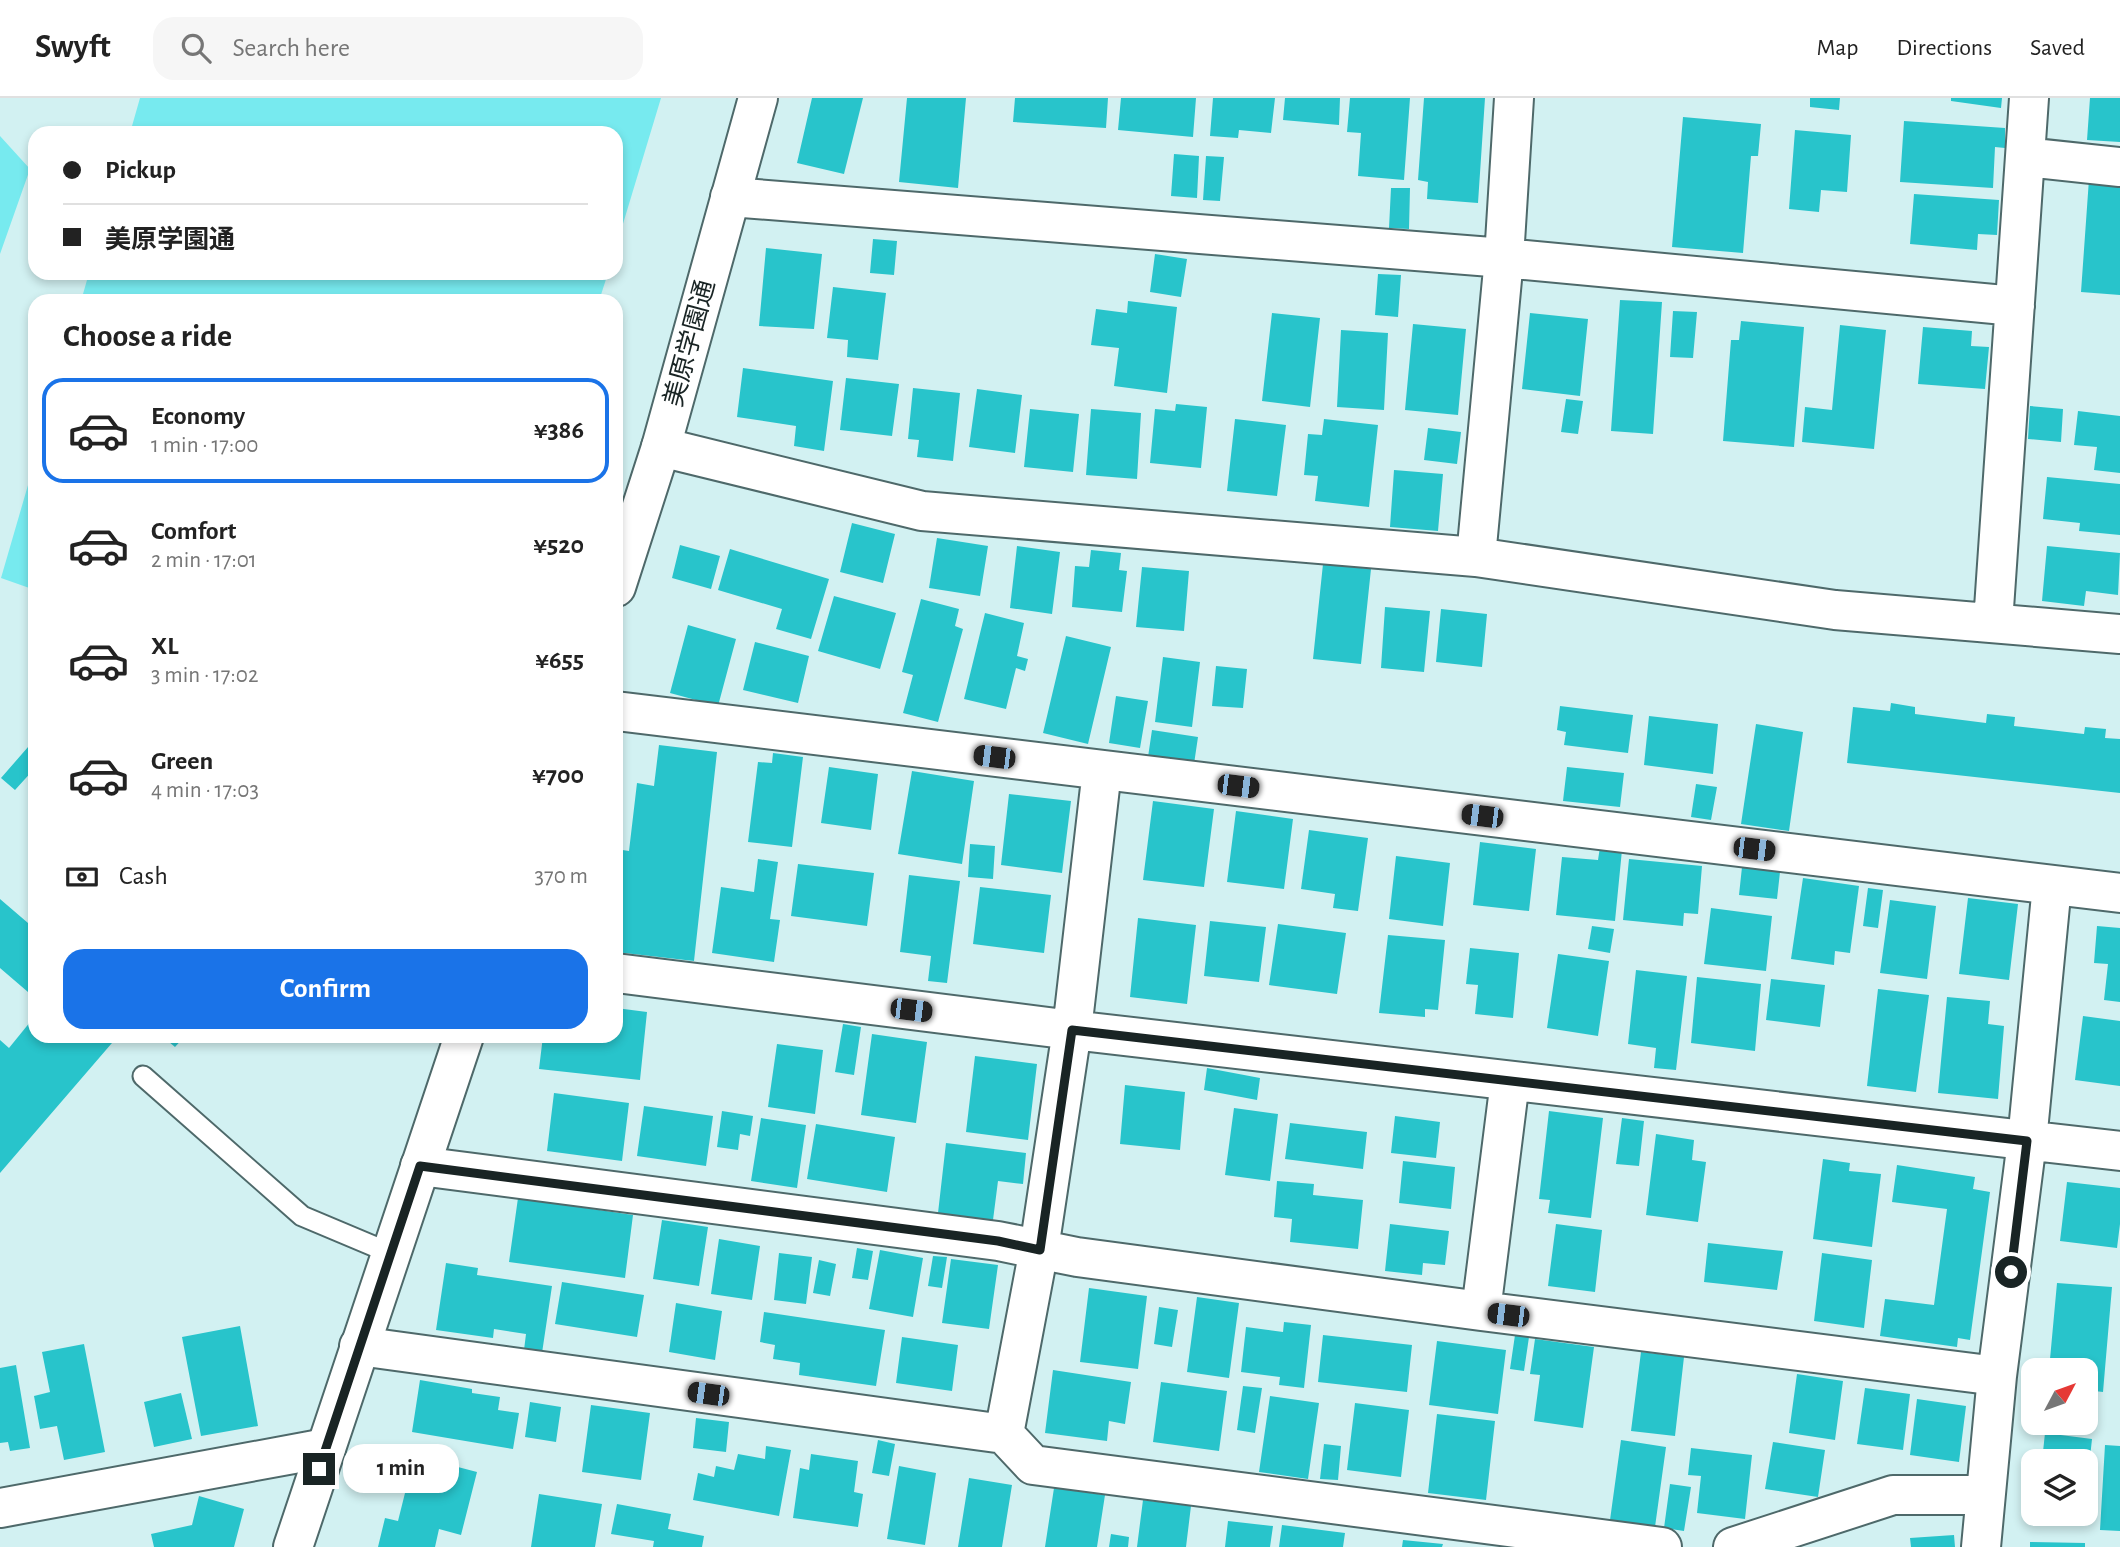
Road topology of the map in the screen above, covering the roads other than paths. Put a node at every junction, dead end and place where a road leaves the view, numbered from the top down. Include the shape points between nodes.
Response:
1 (758, 98) edge
2 (1514, 98) edge
3 (2029, 98) edge
4 (2025, 158) junction
5 (2120, 167) edge
6 (730, 197) junction
7 (1504, 258) junction
8 (2015, 306) junction
9 (661, 447) junction
10 (1476, 557) junction
11 (623, 565) edge
12 (1993, 623) junction
13 (2120, 634) edge
14 (623, 712) edge
15 (1102, 770) junction
16 (2052, 885) junction
17 (2120, 893) edge
18 (623, 973) edge
19 (1072, 1030) junction
20 (462, 1043) edge
21 (143, 1076) dead end
22 (1510, 1081) junction
23 (2027, 1141) junction
24 (2120, 1151) edge
25 (420, 1166) junction
26 (1040, 1250) junction
27 (390, 1253) junction
28 (1481, 1311) junction
29 (359, 1346) junction
30 (1997, 1376) junction
31 (1004, 1434) junction
32 (326, 1448) junction
33 (1985, 1494) junction
34 (0, 1508) edge
35 (293, 1547) edge
36 (1662, 1547) edge
37 (1733, 1547) edge
38 (1981, 1547) edge

1 - 6 street, 美原学園通
2 - 7 street
3 - 4 street
4 - 5 street
4 - 8 street
6 - 7 street
6 - 9 street, 美原学園通
7 - 8 street
7 - 10 street
8 - 12 street
9 - 10 street via 922,511
9 - 11 street, 美原学園通
10 - 12 street via 1835,610
12 - 13 street
14 - 15 street
15 - 16 street
15 - 19 street
16 - 17 street
16 - 23 street
18 - 19 street
19 - 22 street
19 - 26 street
20 - 25 street
21 - 27 lane via 302,1216
22 - 23 street
22 - 28 street
23 - 24 street
23 - 30 street
25 - 26 street
25 - 27 street
26 - 28 street
26 - 31 street
27 - 29 street
28 - 30 street
29 - 31 street
29 - 32 street
30 - 33 street
31 - 36 street via 1033,1465
32 - 34 street
32 - 35 street
33 - 37 street via 1893,1495
33 - 38 street

